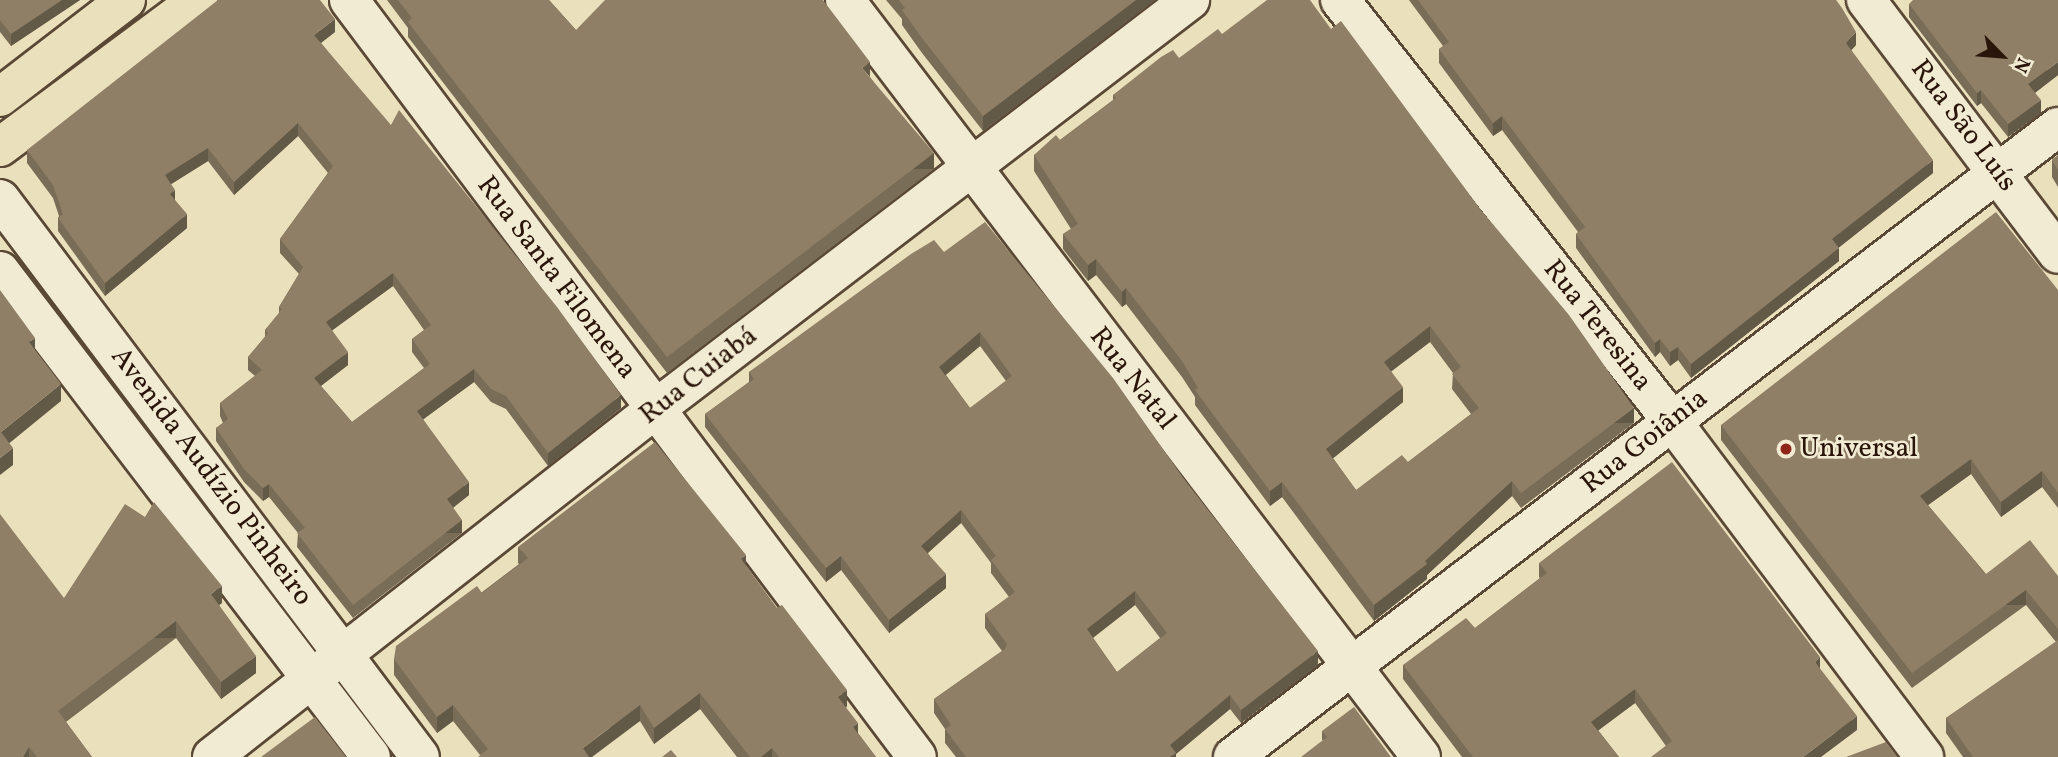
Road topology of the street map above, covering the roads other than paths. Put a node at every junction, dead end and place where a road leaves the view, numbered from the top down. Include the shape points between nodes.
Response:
1 (126, 0) edge
2 (198, 0) edge
3 (349, 0) edge
4 (845, 0) edge
5 (1190, 0) edge
6 (1340, 0) edge
7 (1866, 0) edge
8 (0, 97) edge
9 (2058, 127) edge
10 (0, 147) edge
11 (969, 169) junction
12 (1997, 170) junction
13 (0, 199) edge
14 (2058, 254) edge
15 (0, 271) edge
16 (654, 410) junction
17 (1672, 421) junction
18 (263, 545) junction
19 (228, 569) junction
20 (345, 655) junction
21 (1354, 667) junction
22 (314, 681) junction
23 (212, 757) edge
24 (371, 757) edge
25 (419, 757) edge
26 (917, 757) edge
27 (1233, 757) edge
28 (1421, 757) edge
29 (1924, 757) edge

1 - 8 main road
2 - 10 main road
3 - 16 street, Rua Santa Filomena
4 - 11 street, Rua Natal
5 - 11 street, Rua Cuiabá
6 - 17 street, Rua Teresina
7 - 12 street, Rua São Luís
9 - 12 street, Rua Goiânia
11 - 16 street, Rua Cuiabá
11 - 21 street, Rua Natal
12 - 14 street, Rua São Luís
12 - 17 street, Rua Goiânia
13 - 18 street, Avenida Audízio Pinheiro
15 - 19 street, Avenida Audízio Pinheiro
16 - 20 street, Rua Cuiabá
16 - 26 street, Rua Santa Filomena
17 - 21 street, Rua Goiânia
17 - 29 street, Rua Teresina
18 - 19 street
18 - 20 street, Avenida Audízio Pinheiro
19 - 22 street, Avenida Audízio Pinheiro
20 - 22 street, Rua Cuiabá
20 - 25 street, Avenida Audízio Pinheiro
21 - 27 street, Rua Goiânia
21 - 28 street, Rua Natal
22 - 23 street, Rua Cuiabá
22 - 24 street, Avenida Audízio Pinheiro

